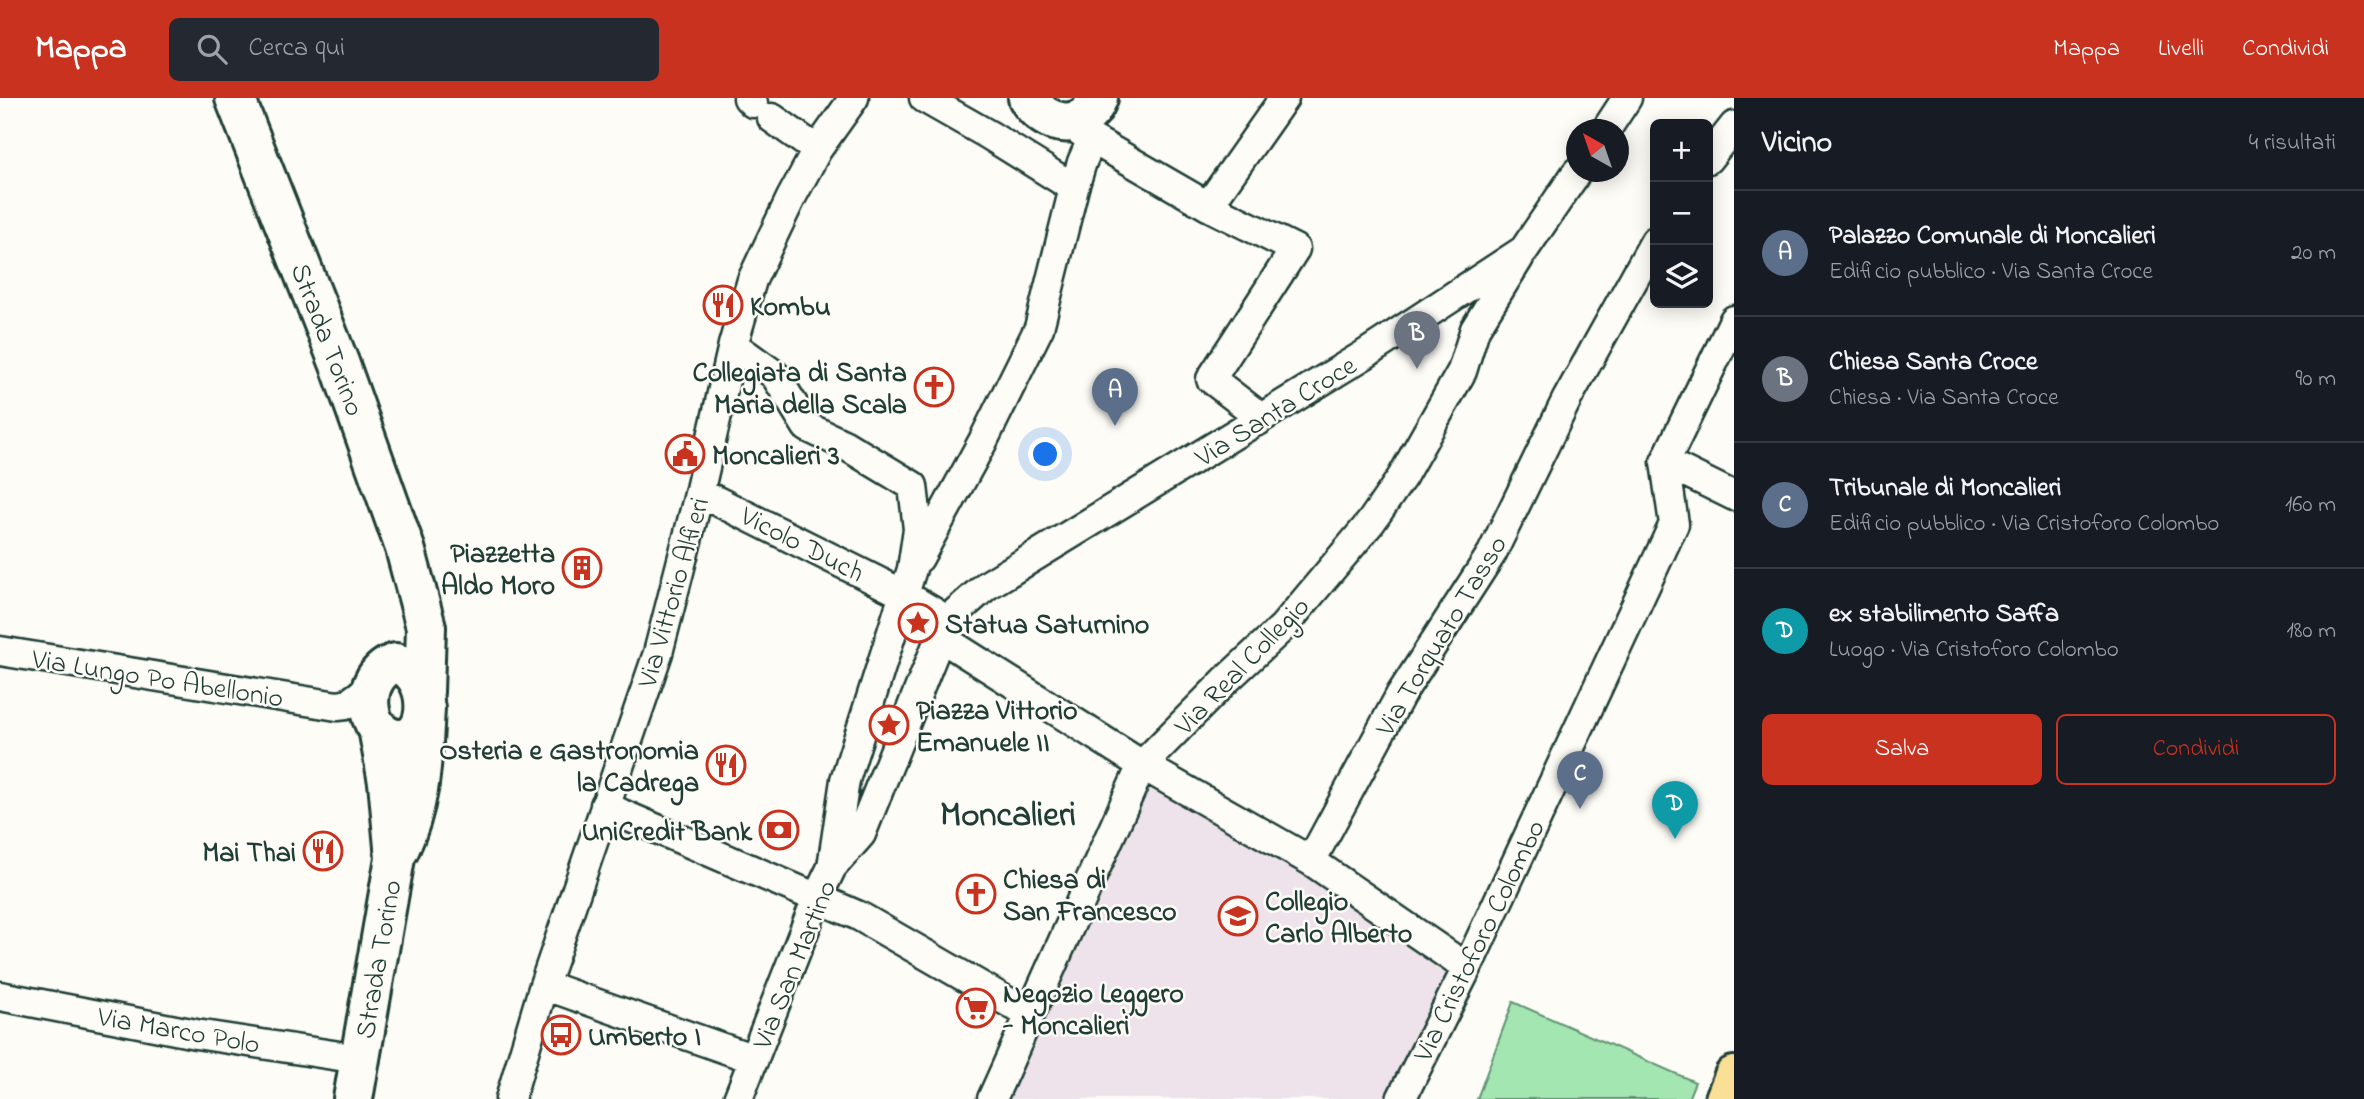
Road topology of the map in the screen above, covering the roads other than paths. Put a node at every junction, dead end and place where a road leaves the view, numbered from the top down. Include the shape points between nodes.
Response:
1 (235, 98) edge
2 (854, 98) edge
3 (924, 98) edge
4 (1028, 98) edge
5 (1284, 98) edge
6 (1627, 98) edge
7 (758, 106) edge
8 (1089, 119) edge
9 (1613, 119) edge
10 (1734, 126) edge
11 (817, 150) junction
12 (1713, 153) edge
13 (1570, 182) edge
14 (1074, 188) junction
15 (1208, 206) junction
16 (1653, 245) edge
17 (1524, 250) junction
18 (1734, 320) edge
19 (733, 345) junction
20 (1258, 421) junction
21 (1665, 462) junction
22 (1734, 496) edge
23 (698, 498) junction
24 (413, 582) junction
25 (909, 582) junction
26 (944, 628) junction
27 (0, 651) edge
28 (425, 700) junction
29 (377, 701) junction
30 (1142, 765) junction
31 (604, 805) junction
32 (395, 858) junction
33 (1311, 861) junction
34 (832, 867) junction
35 (817, 898) junction
36 (1467, 968) junction
37 (544, 985) junction
38 (0, 996) edge
39 (1029, 1014) junction
40 (359, 1059) junction
41 (754, 1059) junction
42 (1734, 1076) edge
43 (353, 1099) edge
44 (510, 1099) edge
45 (738, 1099) edge
46 (992, 1099) edge
47 (1401, 1099) edge
48 (1725, 1099) edge

1 - 24 main road, Strada Torino via 358,414
2 - 11 street, Via Vittorio Alfieri
3 - 14 street
4 - 8 main road via 1043,116 1054,121
5 - 15 street
6 - 9 street
7 - 11 street
8 - 14 street
8 - 15 street
10 - 12 street
11 - 19 street, Via Vittorio Alfieri via 752,280
13 - 17 street, Via Santa Croce
14 - 25 street via 1039,328
15 - 20 street via 1294,249 1211,379 1251,409
16 - 33 street, Via Torquato Tasso via 1567,399 1492,553 1401,694
17 - 20 street, Via Santa Croce
17 - 30 street, Via Real Collegio via 1475,329 1462,371 1371,522 1283,627
18 - 21 street
19 - 23 street, Via Vittorio Alfieri
19 - 25 street via 775,375 807,428 913,486 918,529
20 - 26 street, Via Santa Croce via 986,586
21 - 22 street
21 - 36 street, Via Cristoforo Colombo via 1674,524
23 - 25 street, Vicolo Duch via 715,500
23 - 31 street, Via Vittorio Alfieri via 658,653
24 - 28 main road, Strada Torino via 426,627
24 - 29 main road, Strada Torino via 399,650
25 - 26 street
25 - 34 street via 845,780
26 - 30 street
26 - 34 street via 861,834
27 - 29 street, Via Lungo Po Abellonio via 316,704 338,717
28 - 29 main road via 419,682 396,663
28 - 29 main road, Strada Torino via 416,731 398,739 387,735
28 - 32 main road, Strada Torino via 416,804
29 - 32 main road, Strada Torino
30 - 33 street
30 - 39 street, Via Real Collegio
31 - 35 street
31 - 37 street, Via Vittorio Alfieri
32 - 40 main road, Strada Torino
33 - 36 street
34 - 35 street, Via San Martino
35 - 39 street via 859,916
35 - 41 street, Via San Martino
36 - 47 street, Via Cristoforo Colombo
37 - 41 street
37 - 44 street, Via Vittorio Alfieri
38 - 40 street, Via Marco Polo via 196,1034
39 - 46 street, Via Real Collegio
40 - 43 main road, Strada Torino
41 - 45 street, Via San Martino
42 - 48 main road

